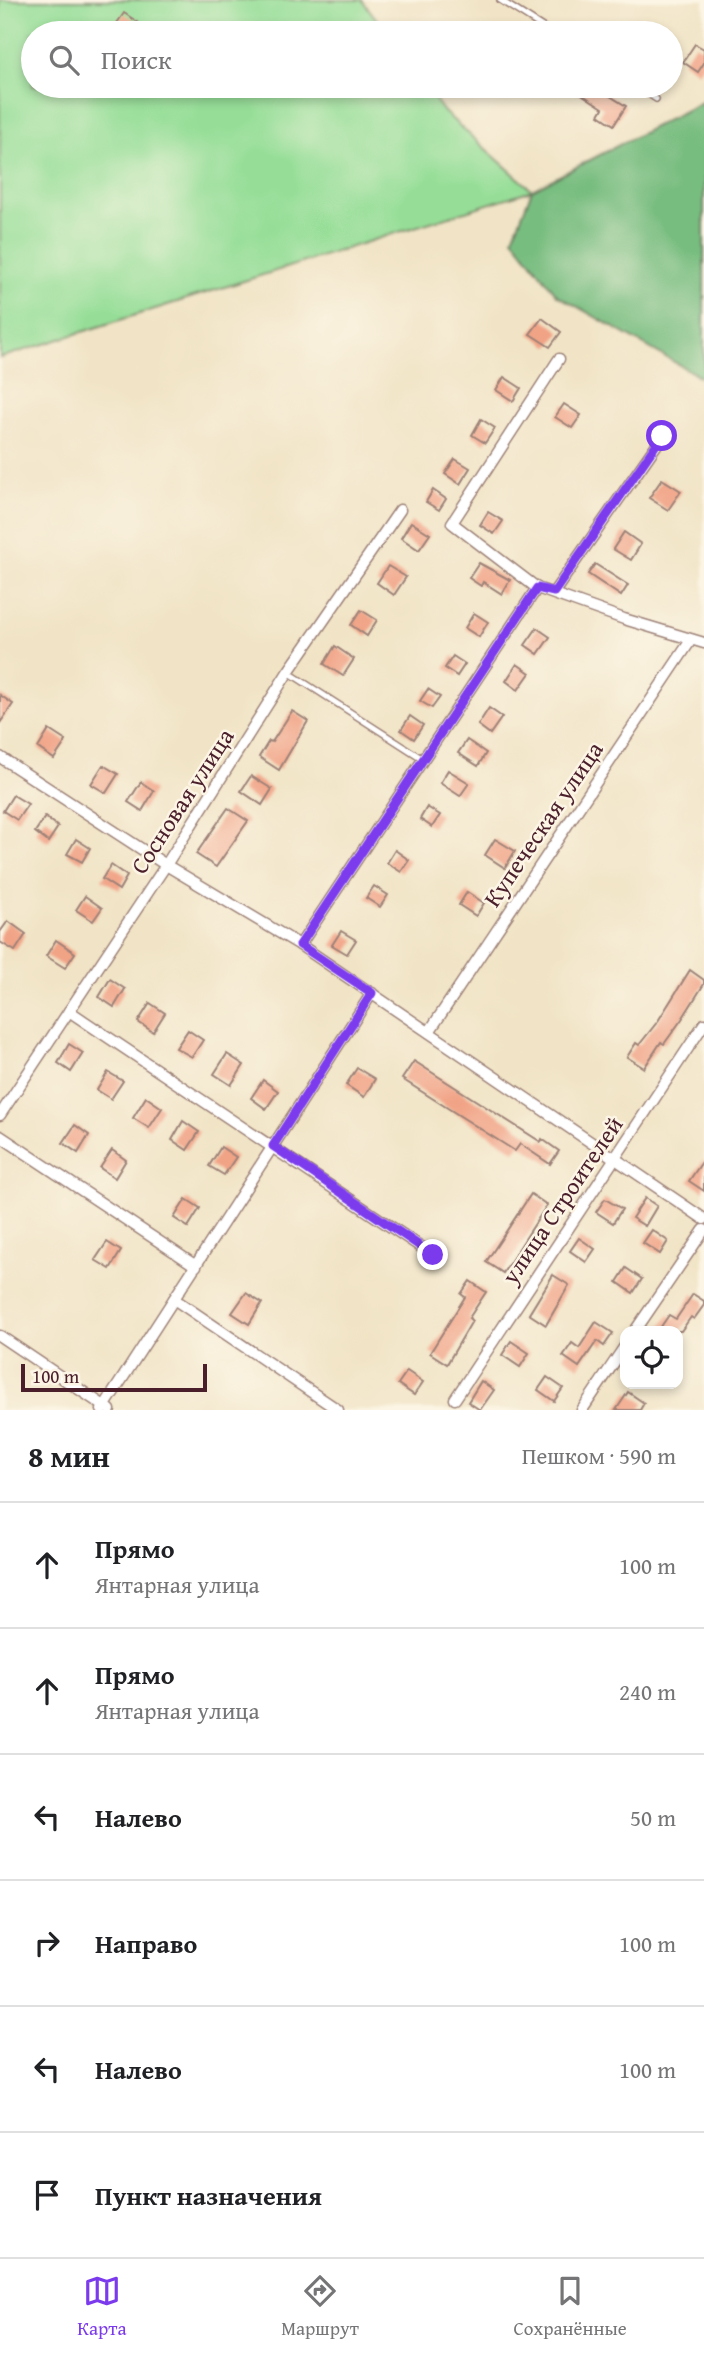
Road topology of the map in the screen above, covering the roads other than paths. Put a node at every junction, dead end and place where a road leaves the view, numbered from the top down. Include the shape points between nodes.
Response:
1 (500, 0) edge
2 (533, 21) edge
3 (559, 359) dead end
4 (662, 436) dead end
5 (400, 510) dead end
6 (537, 588) junction
7 (554, 592) junction
8 (691, 640) junction
9 (704, 643) edge
10 (288, 672) junction
11 (0, 757) edge
12 (423, 759) junction
13 (166, 864) junction
14 (300, 945) junction
15 (372, 993) junction
16 (69, 1011) junction
17 (704, 1024) edge
18 (429, 1032) junction
19 (0, 1115) edge
20 (0, 1136) edge
21 (273, 1146) junction
22 (615, 1158) junction
23 (704, 1219) edge
24 (704, 1230) edge
25 (433, 1255) dead end
26 (196, 1266) junction
27 (174, 1299) junction
28 (638, 1326) edge
29 (0, 1336) edge
30 (620, 1353) edge
31 (456, 1399) dead end
32 (106, 1409) edge
33 (338, 1410) edge
34 (582, 1410) edge

1 - 2 lane
3 - 6 street via 452,523
4 - 7 street
5 - 10 street, Сосновая улица
6 - 7 street
6 - 12 street
7 - 8 street
8 - 9 street
8 - 18 street, Купеческая улица
10 - 12 lane
10 - 13 street, Сосновая улица
11 - 13 street
12 - 14 street
13 - 14 street
13 - 16 street, Сосновая улица
14 - 15 street
15 - 18 street
15 - 21 street
16 - 19 street, Сосновая улица
16 - 21 street
17 - 22 street, улица Строителей
18 - 22 street
20 - 26 street
21 - 25 street
21 - 26 street
22 - 23 street
22 - 31 street, улица Строителей
24 - 28 street
26 - 27 street
27 - 32 street
27 - 33 street
29 - 32 street
30 - 34 street

